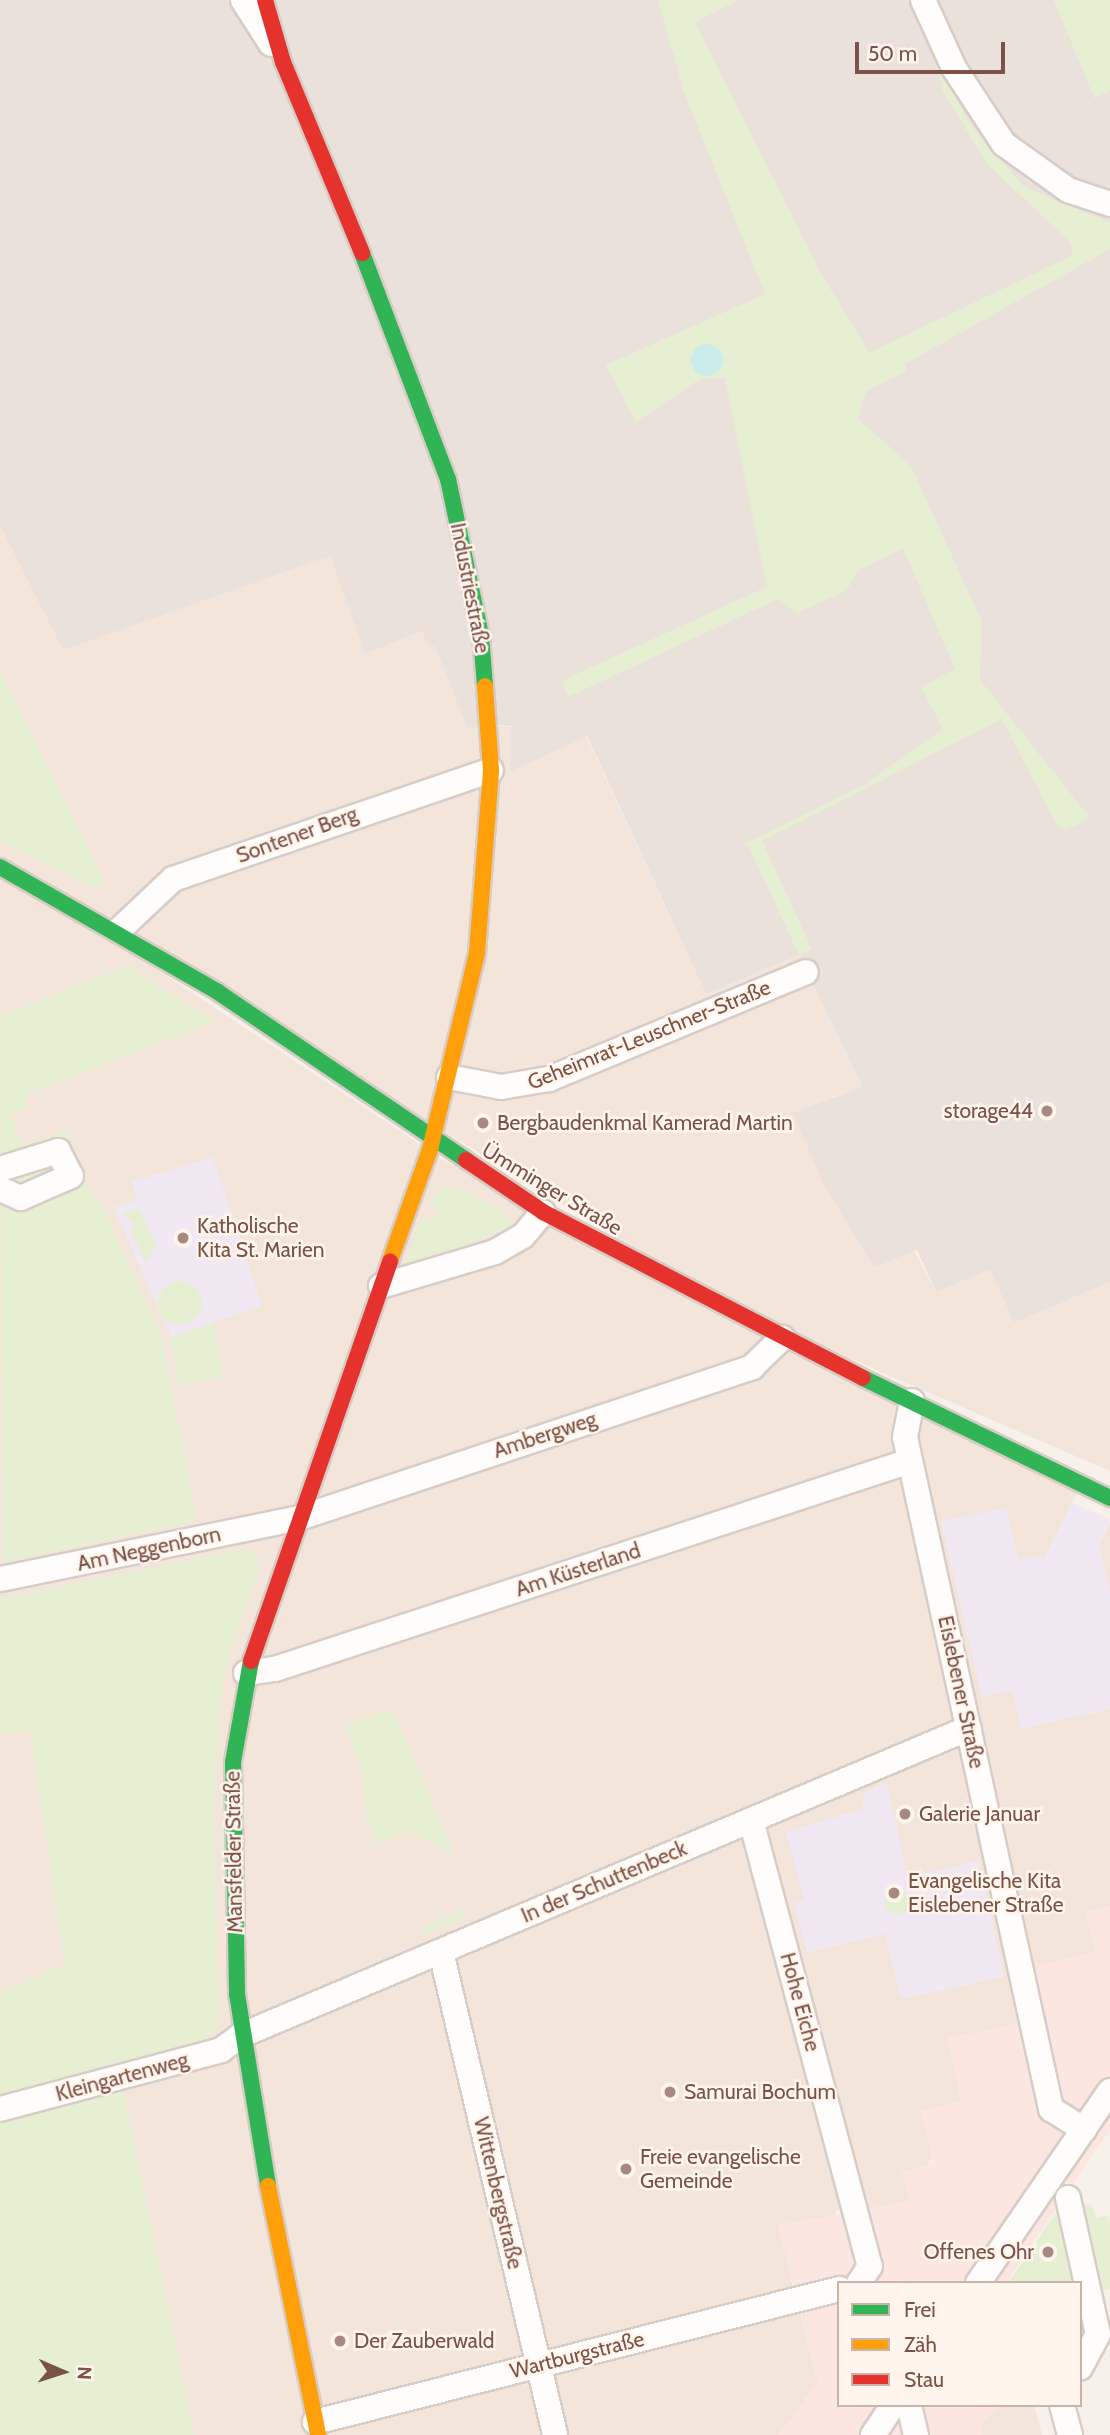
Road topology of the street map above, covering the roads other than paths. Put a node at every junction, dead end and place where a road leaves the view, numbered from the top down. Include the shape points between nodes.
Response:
1 (243, 0) edge
2 (265, 0) edge
3 (923, 0) edge
4 (283, 62) junction
5 (1110, 204) edge
6 (491, 770) junction
7 (0, 867) edge
8 (119, 930) junction
9 (807, 972) dead end
10 (449, 1077) junction
11 (430, 1138) junction
12 (0, 1169) edge
13 (0, 1189) edge
14 (543, 1212) junction
15 (381, 1286) junction
16 (782, 1338) junction
17 (912, 1401) junction
18 (910, 1461) junction
19 (1110, 1498) edge
20 (299, 1518) junction
21 (0, 1579) edge
22 (246, 1673) junction
23 (968, 1728) junction
24 (751, 1820) junction
25 (441, 1952) junction
26 (240, 2036) junction
27 (1110, 2091) edge
28 (0, 2109) edge
29 (1084, 2130) junction
30 (1068, 2198) dead end
31 (865, 2274) edge
32 (979, 2281) edge
33 (837, 2290) edge
34 (1104, 2338) edge
35 (539, 2364) junction
36 (1082, 2366) edge
37 (1063, 2407) edge
38 (908, 2415) edge
39 (316, 2428) edge
40 (555, 2435) edge
41 (873, 2435) edge
42 (1070, 2435) edge

1 - 4 street, Industriestraße
2 - 4 street, Industriestraße
3 - 5 street via 954,68 1004,144 1056,184
4 - 6 street, Industriestraße via 421,395 448,479 481,636
6 - 8 street, Sontener Berg via 173,879
6 - 10 street, Industriestraße via 485,889
7 - 8 street, Ümminger Straße
8 - 11 street, Ümminger Straße
9 - 10 street, Geheimrat-Leuschner-Straße via 549,1079 501,1087
10 - 11 street, Industriestraße
11 - 14 street, Ümminger Straße
11 - 15 street, Mansfelder Straße
12 - 13 street via 58,1151 71,1176 21,1198
14 - 15 street via 523,1236 495,1252
14 - 16 street, Ümminger Straße
15 - 20 street, Mansfelder Straße
16 - 17 street, Ümminger Straße
16 - 20 street, Ambergweg via 752,1367
17 - 18 street, Eislebener Straße via 905,1437
17 - 19 street, Ümminger Straße
18 - 22 street, Am Küsterland via 275,1669
18 - 23 street, Eislebener Straße
20 - 21 street, Am Neggenborn
20 - 22 street, Mansfelder Straße
22 - 26 street, Mansfelder Straße via 233,1762
23 - 24 street, In der Schuttenbeck
23 - 29 street, Eislebener Straße via 1051,2109
24 - 25 street, In der Schuttenbeck
24 - 31 street, Hohe Eiche
25 - 26 street, In der Schuttenbeck
25 - 35 street, Wittenbergstraße
26 - 28 street, Kleingartenweg via 221,2050
26 - 39 street, Mansfelder Straße
27 - 29 street
29 - 32 street
30 - 34 street
33 - 35 street, Wartburgstraße
34 - 36 street
35 - 39 street, Wartburgstraße
35 - 40 street, Wittenbergstraße
37 - 42 street
38 - 41 street

